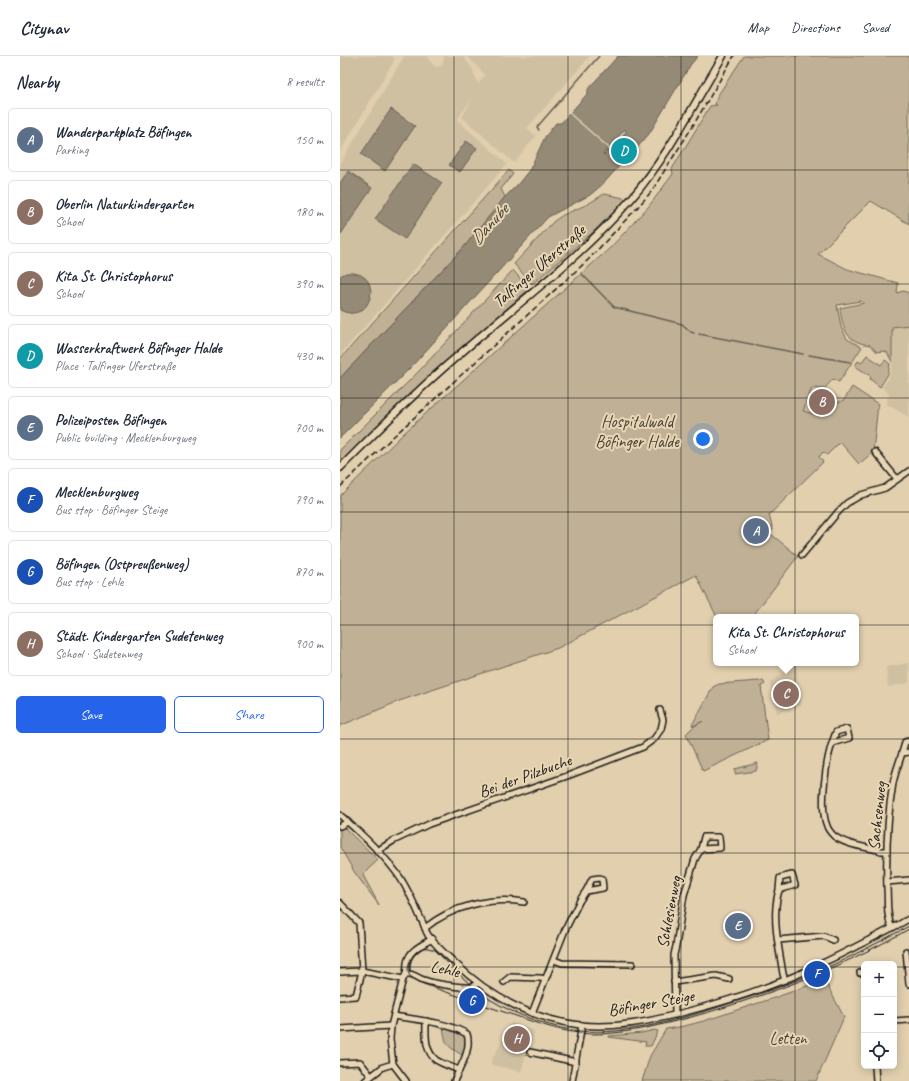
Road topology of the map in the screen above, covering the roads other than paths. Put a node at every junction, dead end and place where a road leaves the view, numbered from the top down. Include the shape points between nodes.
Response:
1 (723, 56) edge
2 (876, 452) dead end
3 (340, 468) edge
4 (909, 471) edge
5 (897, 479) junction
6 (802, 555) dead end
7 (660, 710) dead end
8 (909, 741) edge
9 (832, 743) dead end
10 (909, 752) edge
11 (902, 753) junction
12 (340, 815) edge
13 (348, 822) junction
14 (340, 826) edge
15 (701, 849) dead end
16 (377, 851) junction
17 (886, 851) junction
18 (909, 880) edge
19 (887, 882) junction
20 (778, 890) dead end
21 (586, 891) dead end
22 (524, 902) dead end
23 (340, 903) edge
24 (909, 919) edge
25 (425, 928) junction
26 (892, 928) junction
27 (432, 939) junction
28 (778, 940) junction
29 (833, 940) dead end
30 (906, 951) dead end
31 (554, 960) junction
32 (632, 964) dead end
33 (362, 971) junction
34 (340, 972) edge
35 (407, 974) junction
36 (403, 979) junction
37 (545, 979) junction
38 (729, 979) dead end
39 (785, 980) junction
40 (504, 982) dead end
41 (674, 982) junction
42 (477, 984) junction
43 (909, 984) edge
44 (340, 997) edge
45 (532, 1013) junction
46 (675, 1015) junction
47 (394, 1016) junction
48 (909, 1020) edge
49 (426, 1021) junction
50 (897, 1021) edge
51 (391, 1026) junction
52 (582, 1026) junction
53 (340, 1029) edge
54 (530, 1052) dead end
55 (576, 1062) junction
56 (340, 1063) edge
57 (393, 1064) junction
58 (874, 1069) edge
59 (459, 1070) junction
60 (371, 1076) junction
61 (365, 1081) edge
62 (406, 1081) edge
63 (454, 1081) edge
64 (572, 1081) edge
65 (876, 1081) edge

1 - 3 street, Talfinger Uferstraße via 651,174 622,209 569,260 453,360
2 - 5 street
4 - 5 street
5 - 6 street via 885,488 861,495 847,503
7 - 16 street, Bei der Pilzbuche via 663,720 661,729 654,739 643,746 429,824
8 - 11 street, Sachsenweg via 905,742
9 - 17 street via 826,777 824,818 827,827 841,840
10 - 11 street
11 - 17 street, Sachsenweg via 893,784
12 - 13 street, Böfinger Steige
13 - 14 street
13 - 16 street, Böfinger Steige
15 - 41 street, Schlesienweg via 695,859 684,895 674,955
16 - 25 street, Böfinger Steige via 400,878
17 - 19 street, Sachsenweg
18 - 19 street
19 - 26 street, Sachsenweg via 888,917
20 - 28 street via 775,908
21 - 31 street via 569,922
22 - 25 street via 497,900 465,907 442,916
23 - 33 street via 359,922
24 - 26 street, Böfinger Steige
25 - 27 street, Böfinger Steige
26 - 39 street, Böfinger Steige
27 - 35 street, Lehle via 415,948 407,964
27 - 42 street, Böfinger Steige
28 - 29 street via 824,936
28 - 39 street
30 - 43 street
31 - 32 street via 562,963
31 - 37 street
33 - 34 street
33 - 36 street
33 - 44 street via 356,996
35 - 36 street, Lehle
35 - 42 street, Lehle via 465,988
36 - 47 street
37 - 40 street via 510,977
37 - 45 street
38 - 41 street via 716,976
39 - 46 street, Böfinger Steige
41 - 46 street, Schlesienweg
42 - 45 street, Böfinger Steige via 503,1000
45 - 52 street, Böfinger Steige
46 - 52 street, Böfinger Steige via 620,1025
47 - 49 street
47 - 51 street
48 - 50 street
49 - 59 street via 426,1043 429,1050 436,1060
49 - 59 street via 467,1034 467,1051
51 - 53 street
51 - 57 street
52 - 55 street
54 - 55 street
55 - 64 street
56 - 60 street via 360,1062
57 - 60 street via 382,1067
57 - 62 street
58 - 65 street
59 - 63 street
60 - 61 street

